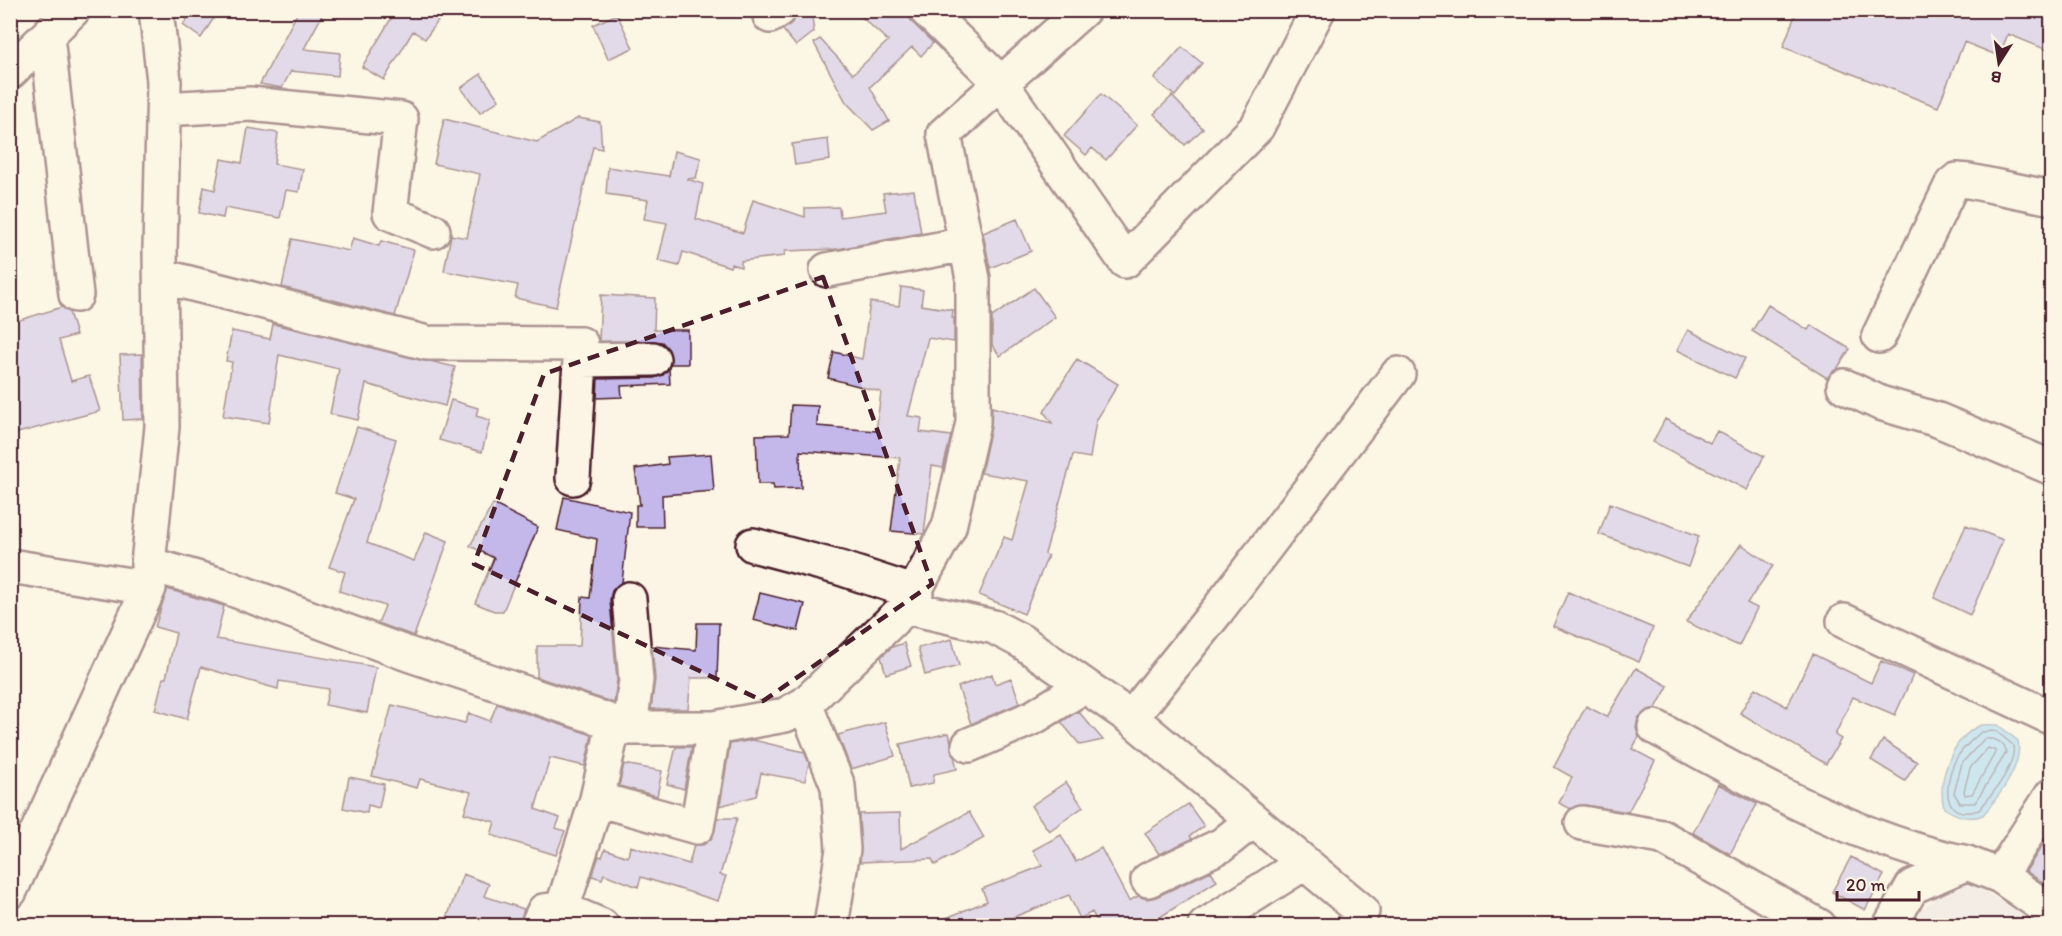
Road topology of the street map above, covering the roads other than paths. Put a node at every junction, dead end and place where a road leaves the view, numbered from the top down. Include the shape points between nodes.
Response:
1 (73, 10) edge
2 (156, 10) edge
3 (926, 10) edge
4 (1083, 10) edge
5 (1318, 10) edge
6 (47, 36) junction
7 (10, 72) edge
8 (1001, 83) junction
9 (164, 109) junction
10 (2052, 198) edge
11 (433, 231) dead end
12 (966, 244) junction
13 (827, 270) dead end
14 (161, 276) junction
15 (76, 295) dead end
16 (1879, 336) dead end
17 (653, 359) dead end
18 (582, 360) junction
19 (1398, 374) dead end
20 (1844, 386) dead end
21 (2052, 468) edge
22 (573, 478) dead end
23 (753, 545) dead end
24 (10, 566) edge
25 (148, 576) junction
26 (629, 599) dead end
27 (911, 600) junction
28 (1844, 621) dead end
29 (1084, 686) junction
30 (805, 704) junction
31 (1131, 718) junction
32 (2052, 718) edge
33 (622, 726) junction
34 (1655, 727) dead end
35 (714, 728) junction
36 (969, 745) dead end
37 (2052, 795) edge
38 (597, 799) junction
39 (1253, 820) junction
40 (1582, 823) dead end
41 (1304, 863) junction
42 (1967, 863) junction
43 (2000, 876) junction
44 (1149, 880) dead end
45 (10, 891) edge
46 (2052, 912) edge
47 (549, 917) edge
48 (602, 926) edge
49 (831, 926) edge
50 (1205, 926) edge
51 (1354, 926) edge
52 (1819, 926) edge
53 (1890, 926) edge

1 - 6 street
2 - 9 street
3 - 8 street
4 - 8 street
5 - 8 street via 1257,127 1125,261
6 - 7 street
6 - 15 street
8 - 12 street via 944,134
9 - 11 street via 250,104 401,119 390,213
9 - 14 street
10 - 16 street via 1957,180
12 - 13 street
12 - 27 street via 973,279 973,423 949,527
14 - 18 street via 427,343 581,344
14 - 25 street via 162,427
17 - 18 street
18 - 22 street
19 - 31 street
20 - 21 street
23 - 27 street via 840,568
24 - 25 street
25 - 33 street via 221,585 408,654
25 - 45 street
26 - 33 street via 636,680
27 - 29 street via 994,627 1021,641
27 - 30 street
28 - 32 street
29 - 31 street
29 - 36 street via 1034,717
30 - 35 street via 785,715
30 - 49 street via 838,786 843,849
31 - 39 street
33 - 35 street
33 - 38 street
34 - 42 street via 1800,803 1922,854
35 - 38 street via 696,827
37 - 43 street
38 - 47 street
39 - 41 street
39 - 44 street via 1222,845
40 - 52 street via 1662,837
41 - 50 street
41 - 51 street via 1362,912
42 - 43 street
42 - 53 street via 1912,888
43 - 46 street
47 - 48 street

